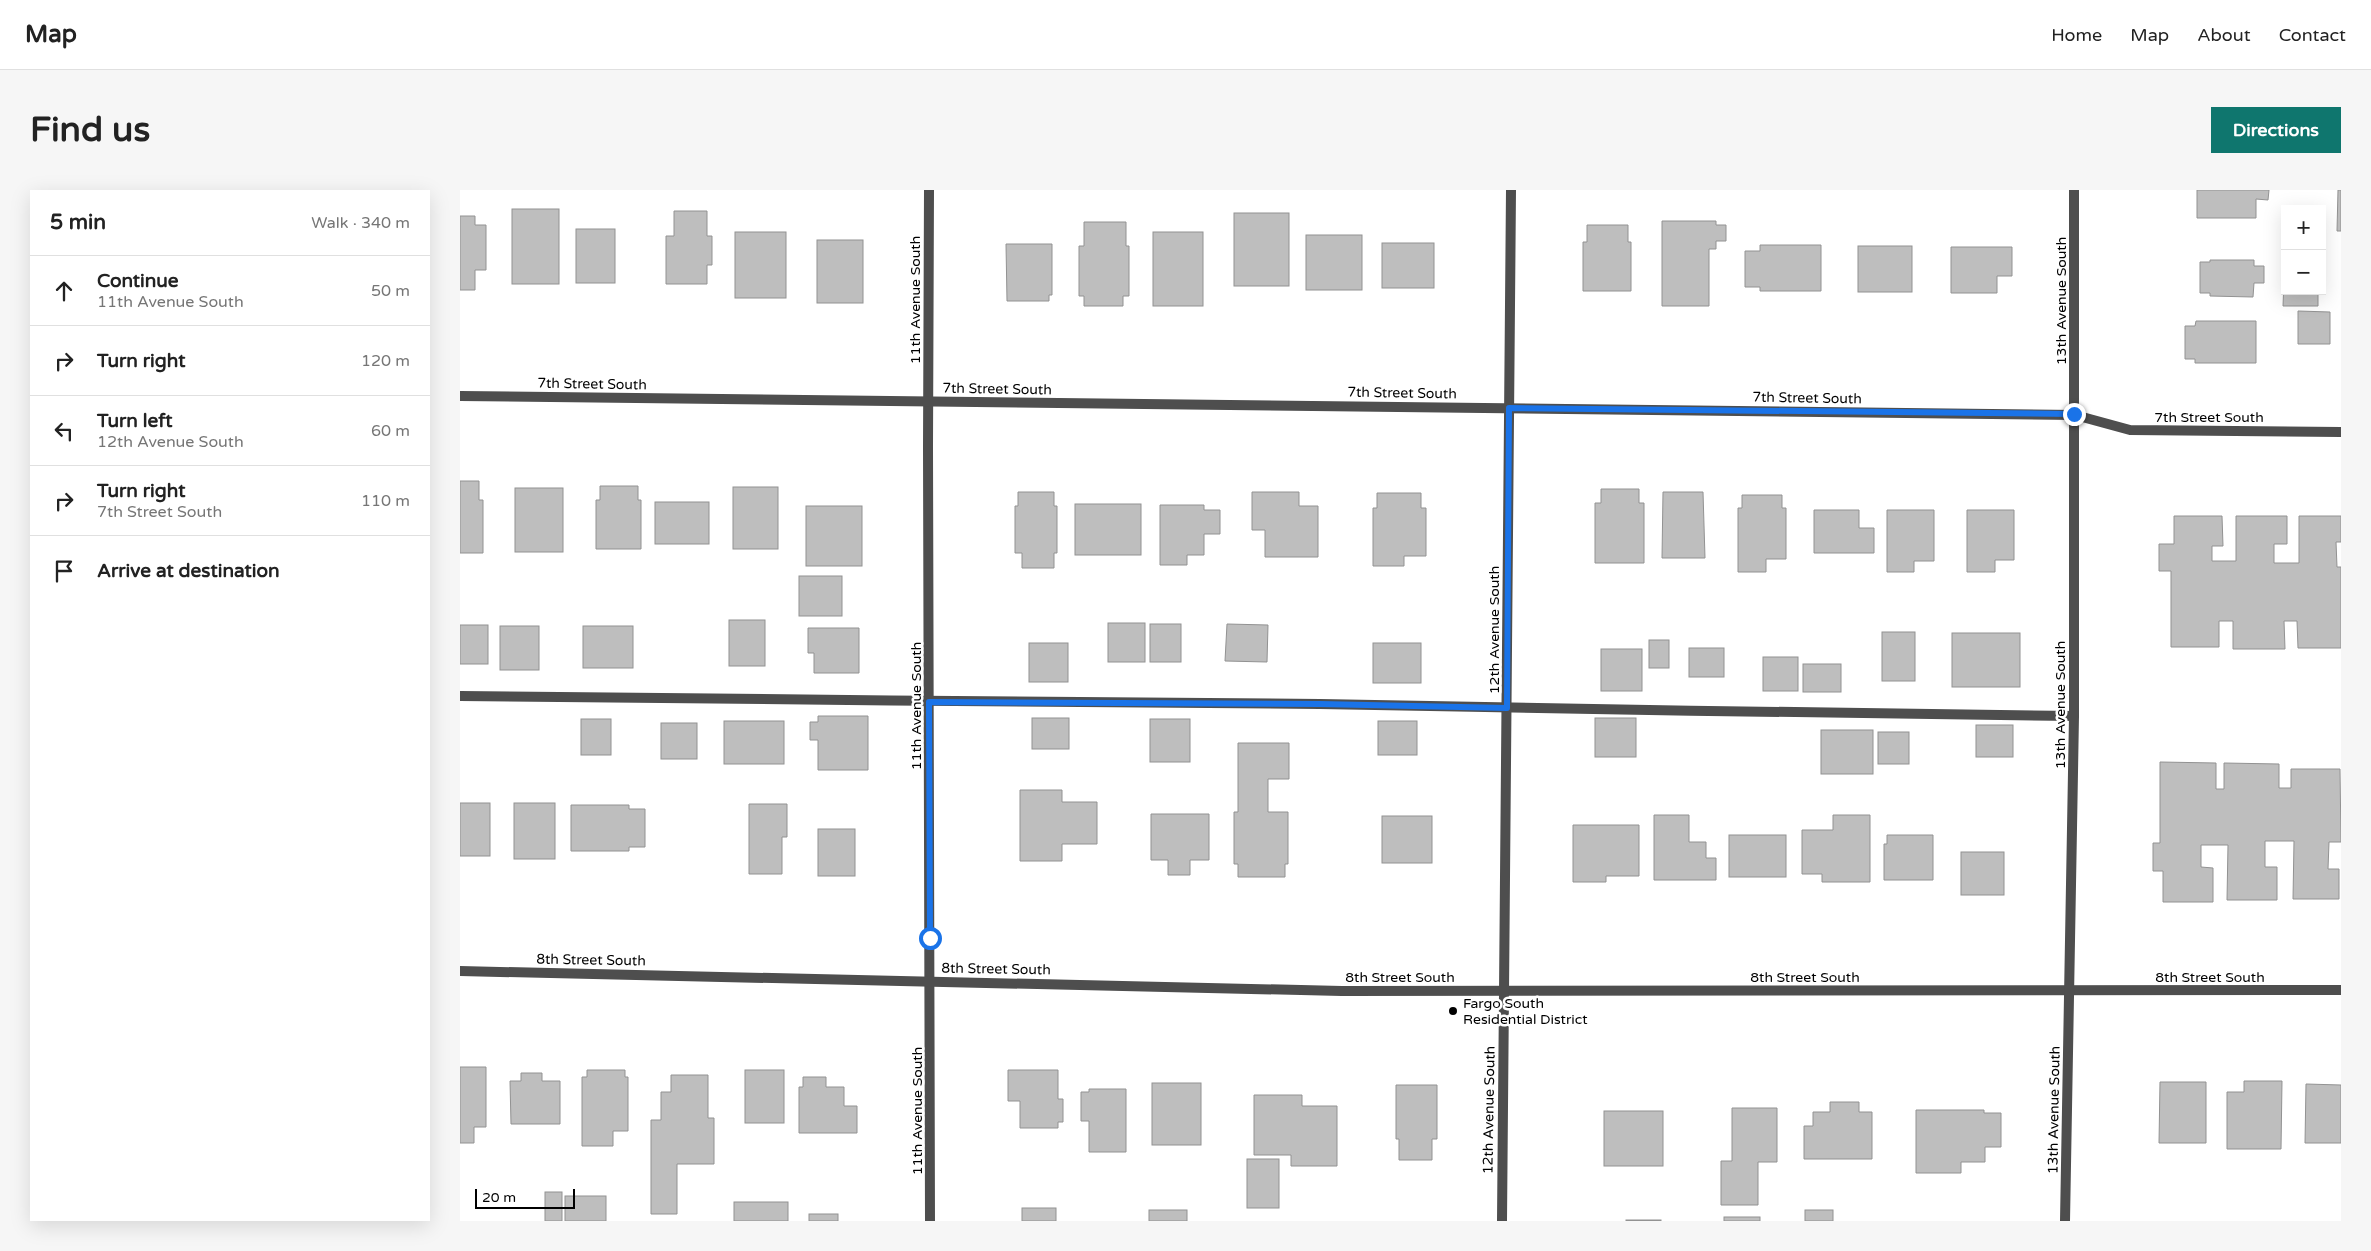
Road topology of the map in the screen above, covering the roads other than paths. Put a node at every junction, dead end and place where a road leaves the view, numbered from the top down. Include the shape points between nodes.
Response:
1 (929, 190) edge
2 (1511, 190) edge
3 (2074, 190) edge
4 (460, 396) edge
5 (928, 402) junction
6 (1509, 408) junction
7 (2074, 414) junction
8 (2341, 432) edge
9 (460, 696) edge
10 (929, 702) junction
11 (1507, 708) junction
12 (2074, 716) junction
13 (460, 970) edge
14 (930, 981) junction
15 (1504, 990) junction
16 (2070, 990) junction
17 (2341, 990) edge
18 (930, 1221) edge
19 (1502, 1221) edge
20 (2065, 1221) edge

1 - 5 street, 11th Avenue South
2 - 6 street, 12th Avenue South
3 - 7 street, 13th Avenue South
4 - 5 street, 7th Street South
5 - 6 street, 7th Street South
5 - 10 street, 11th Avenue South
6 - 7 street, 7th Street South
6 - 11 street, 12th Avenue South
7 - 8 street, 7th Street South via 2130,430
7 - 12 street, 13th Avenue South
9 - 10 street
10 - 11 street
10 - 14 street, 11th Avenue South
11 - 12 street
11 - 15 street, 12th Avenue South
12 - 16 street, 13th Avenue South
13 - 14 street, 8th Street South
14 - 15 street, 8th Street South via 1342,991
14 - 18 street, 11th Avenue South
15 - 16 street, 8th Street South
15 - 19 street, 12th Avenue South
16 - 17 street, 8th Street South
16 - 20 street, 13th Avenue South

